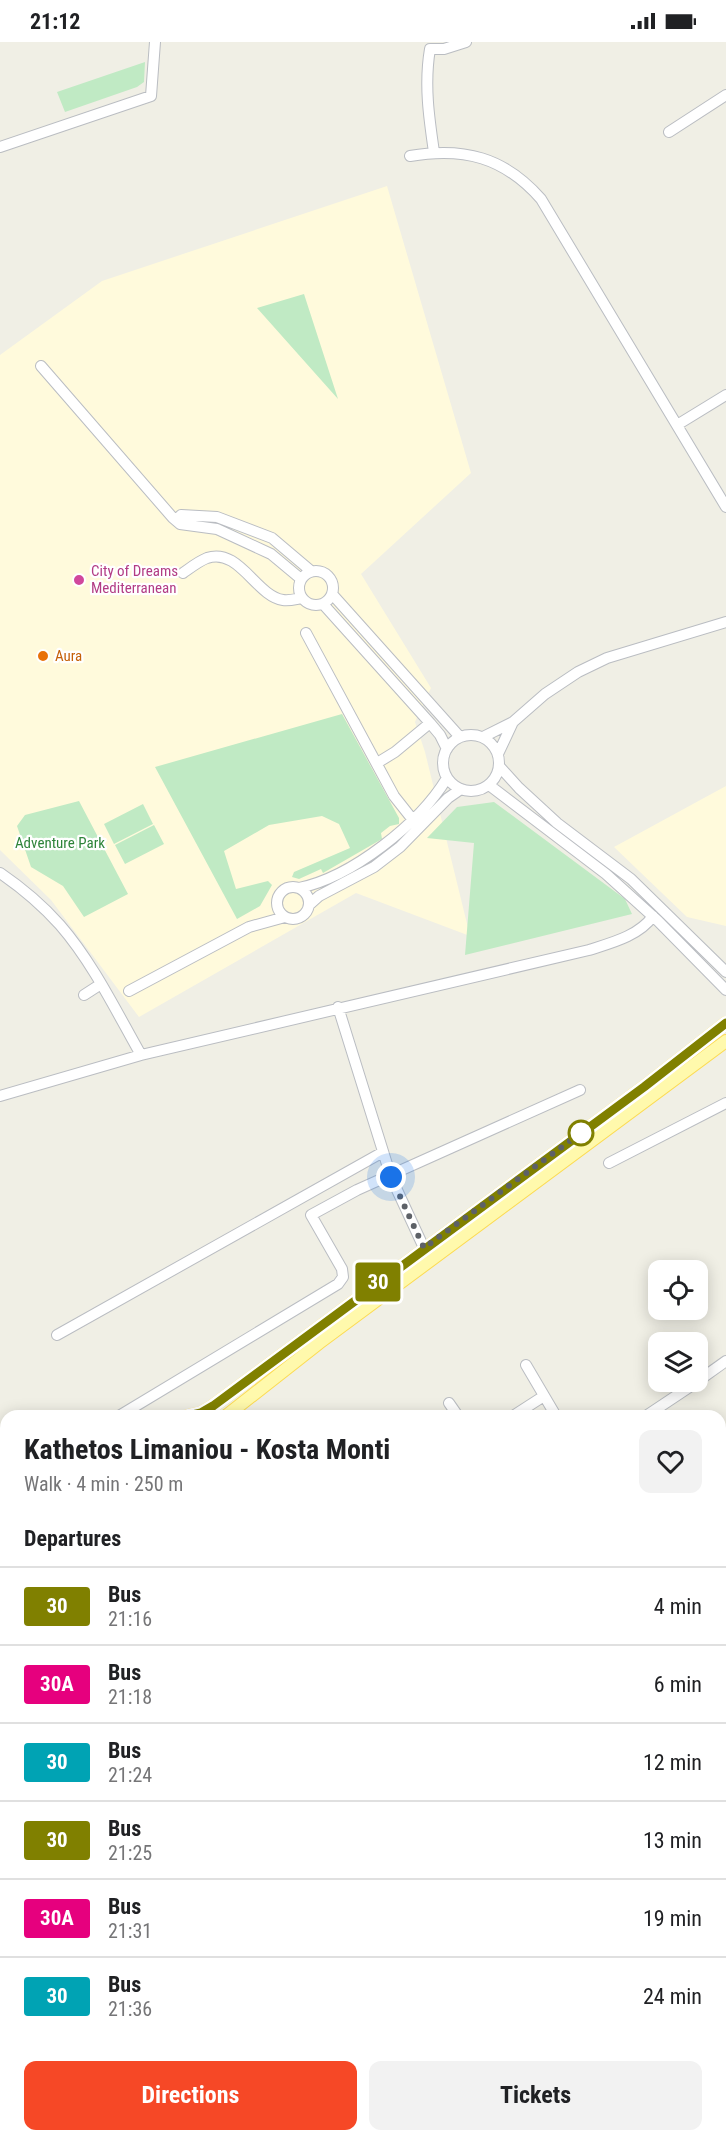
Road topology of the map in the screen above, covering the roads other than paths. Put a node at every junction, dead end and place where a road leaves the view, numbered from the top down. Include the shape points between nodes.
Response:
1 (155, 42) edge
2 (466, 42) edge
3 (726, 94) edge
4 (669, 132) dead end
5 (0, 147) edge
6 (434, 152) junction
7 (410, 156) dead end
8 (40, 366) dead end
9 (726, 395) edge
10 (677, 424) junction
11 (726, 507) edge
12 (177, 519) junction
13 (311, 571) junction
14 (183, 573) dead end
15 (301, 579) junction
16 (332, 594) junction
17 (302, 598) junction
18 (323, 604) junction
19 (726, 622) edge
20 (306, 633) dead end
21 (513, 722) junction
22 (430, 723) junction
23 (460, 737) junction
24 (483, 737) junction
25 (447, 749) junction
26 (498, 760) junction
27 (377, 763) junction
28 (447, 778) junction
29 (489, 784) junction
30 (461, 789) junction
31 (413, 820) junction
32 (0, 873) edge
33 (299, 888) junction
34 (277, 903) junction
35 (309, 905) junction
36 (652, 916) junction
37 (285, 917) junction
38 (249, 927) junction
39 (726, 972) edge
40 (101, 984) junction
41 (726, 990) edge
42 (129, 991) dead end
43 (84, 995) dead end
44 (338, 1007) junction
45 (726, 1023) edge
46 (726, 1041) edge
47 (141, 1055) junction
48 (580, 1090) dead end
49 (0, 1096) edge
50 (726, 1103) edge
51 (383, 1152) junction
52 (609, 1163) dead end
53 (391, 1177) junction
54 (424, 1248) junction
55 (57, 1335) dead end
56 (726, 1361) edge
57 (526, 1365) dead end
58 (708, 1373) edge
59 (681, 1392) edge
60 (544, 1396) junction
61 (449, 1403) dead end
62 (129, 1410) edge
63 (206, 1410) edge
64 (234, 1410) edge
65 (454, 1410) edge
66 (522, 1410) edge
67 (552, 1410) edge
68 (655, 1410) edge

1 - 5 street via 151,96
2 - 6 street via 430,49 426,69
3 - 4 street
6 - 7 street
6 - 10 street via 460,152 491,162 525,181 541,199
8 - 12 street
9 - 10 street
10 - 11 street
12 - 13 street via 181,515 217,517 272,538
12 - 15 street via 180,524 217,529 272,554
13 - 15 street
13 - 16 street via 329,577
14 - 17 street via 208,558 227,558 271,596 285,600
15 - 17 street
16 - 18 street
16 - 23 street
17 - 18 street via 309,604
18 - 22 street
19 - 21 street via 607,658 561,683
20 - 27 street
21 - 24 street
21 - 26 street
22 - 25 street
22 - 27 street
23 - 24 street
23 - 25 street
24 - 26 street via 492,744
25 - 28 street via 443,766
26 - 29 street via 495,777
26 - 39 street via 519,788 631,879
27 - 31 street via 398,802
28 - 30 street
28 - 31 street
29 - 30 street via 478,790
29 - 36 street via 606,874
30 - 35 street via 374,867
31 - 33 street via 360,861 314,885
32 - 40 street via 60,925
33 - 34 street via 286,889
33 - 35 street via 306,893
34 - 37 street
34 - 38 street
35 - 37 street via 301,918
36 - 41 street
36 - 44 street via 632,933 589,950
37 - 38 street
38 - 42 street
40 - 43 street
40 - 47 street
44 - 47 street
44 - 51 street
45 - 54 main road
46 - 64 main road
47 - 49 street
48 - 53 street
50 - 52 street
51 - 53 street
51 - 55 street
53 - 54 street
53 - 62 street via 311,1215 342,1269 343,1277 338,1284
54 - 63 main road
56 - 58 street
57 - 60 street
59 - 68 street
60 - 66 street
60 - 67 street
61 - 65 street

